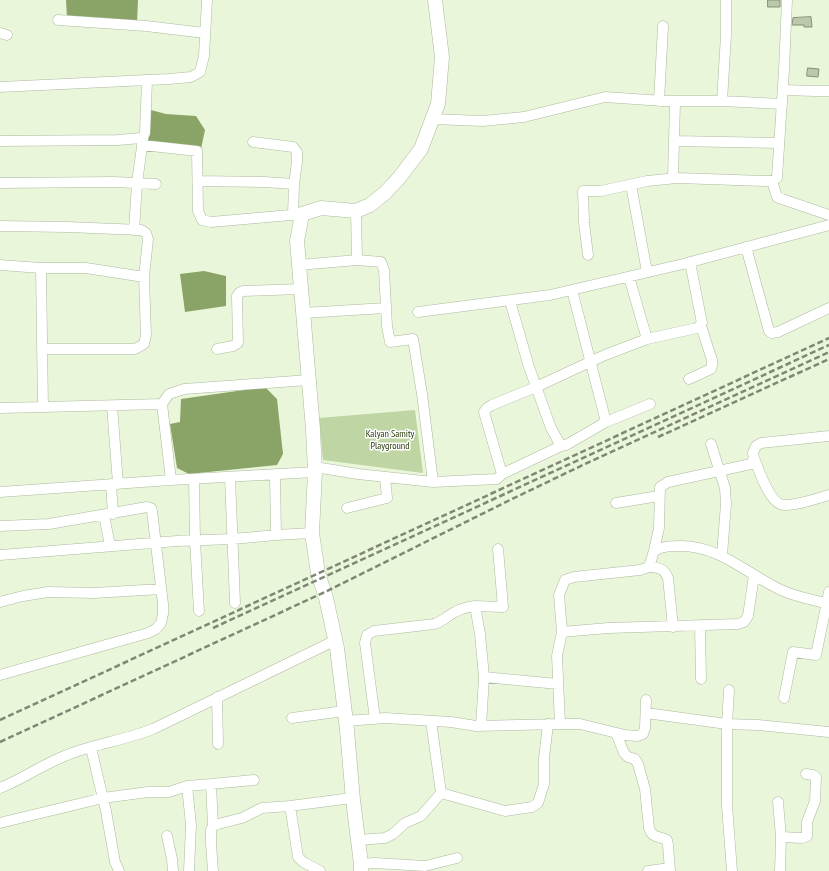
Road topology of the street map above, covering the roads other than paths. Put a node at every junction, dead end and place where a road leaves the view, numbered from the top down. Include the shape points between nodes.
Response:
1 (207, 0) edge
2 (435, 0) edge
3 (726, 0) edge
4 (787, 0) edge
5 (58, 20) dead end
6 (663, 26) dead end
7 (205, 33) junction
8 (147, 80) junction
9 (0, 87) edge
10 (783, 90) junction
11 (829, 91) edge
12 (659, 101) junction
13 (722, 101) junction
14 (675, 102) junction
15 (782, 104) junction
16 (432, 118) junction
17 (0, 141) edge
18 (143, 141) junction
19 (674, 141) junction
20 (253, 142) dead end
21 (779, 143) junction
22 (673, 178) junction
23 (199, 181) junction
24 (772, 181) junction
25 (0, 183) edge
26 (137, 183) junction
27 (156, 184) dead end
28 (294, 184) junction
29 (631, 185) junction
30 (356, 211) junction
31 (297, 214) junction
32 (829, 215) edge
33 (829, 225) edge
34 (0, 226) edge
35 (134, 230) junction
36 (746, 247) junction
37 (588, 255) dead end
38 (357, 260) junction
39 (690, 262) junction
40 (0, 265) edge
41 (299, 265) junction
42 (41, 268) junction
43 (647, 272) junction
44 (629, 277) junction
45 (144, 278) junction
46 (302, 289) junction
47 (572, 290) junction
48 (510, 301) junction
49 (386, 308) junction
50 (829, 308) edge
51 (418, 312) dead end
52 (303, 313) junction
53 (700, 326) junction
54 (648, 339) junction
55 (42, 348) junction
56 (216, 349) dead end
57 (590, 361) junction
58 (688, 379) dead end
59 (308, 380) junction
60 (536, 387) junction
61 (162, 404) junction
62 (650, 404) dead end
63 (112, 406) junction
64 (44, 407) junction
65 (0, 408) edge
66 (606, 422) junction
67 (829, 436) edge
68 (711, 444) dead end
69 (561, 446) junction
70 (754, 458) junction
71 (315, 470) junction
72 (720, 471) junction
73 (275, 474) junction
74 (502, 474) junction
75 (230, 476) junction
76 (386, 477) junction
77 (194, 479) junction
78 (171, 480) junction
79 (433, 482) junction
80 (114, 484) junction
81 (0, 492) edge
82 (829, 495) edge
83 (659, 496) junction
84 (616, 503) dead end
85 (347, 508) dead end
86 (109, 514) junction
87 (0, 526) edge
88 (312, 533) junction
89 (276, 534) junction
90 (233, 539) junction
91 (195, 541) junction
92 (156, 544) junction
93 (110, 546) junction
94 (498, 549) dead end
95 (654, 551) junction
96 (0, 555) edge
97 (722, 555) junction
98 (649, 567) junction
99 (754, 575) junction
100 (161, 589) junction
101 (829, 592) edge
102 (0, 602) edge
103 (235, 603) dead end
104 (828, 604) edge
105 (475, 606) junction
106 (199, 611) dead end
107 (700, 626) junction
108 (673, 627) junction
109 (562, 632) junction
110 (336, 640) junction
111 (0, 675) edge
112 (484, 677) junction
113 (701, 679) dead end
114 (558, 684) junction
115 (729, 690) dead end
116 (218, 697) junction
117 (784, 698) dead end
118 (646, 700) dead end
119 (646, 713) junction
120 (345, 716) junction
121 (292, 718) dead end
122 (376, 719) junction
123 (431, 721) junction
124 (548, 724) junction
125 (560, 724) junction
126 (727, 724) junction
127 (481, 726) junction
128 (829, 732) edge
129 (616, 733) junction
130 (218, 744) dead end
131 (91, 748) junction
132 (806, 774) dead end
133 (254, 780) dead end
134 (211, 784) junction
135 (187, 786) junction
136 (0, 788) edge
137 (441, 793) junction
138 (103, 798) junction
139 (352, 798) junction
140 (778, 802) dead end
141 (290, 806) junction
142 (0, 824) edge
143 (213, 826) junction
144 (167, 836) dead end
145 (781, 837) junction
146 (358, 840) junction
147 (457, 858) dead end
148 (361, 868) edge
149 (670, 870) edge
150 (119, 871) edge
151 (173, 871) edge
152 (189, 871) edge
153 (213, 871) edge
154 (320, 871) edge
155 (648, 871) edge
156 (732, 871) edge
157 (780, 871) edge

1 - 7 street
2 - 16 street via 442,57 438,104
3 - 13 street
4 - 10 street
5 - 7 street
6 - 12 street
7 - 8 street via 200,72 191,77
8 - 9 street
8 - 18 street
10 - 11 street
10 - 15 street
12 - 14 street
12 - 16 street via 605,97 524,117 484,122
13 - 14 street
13 - 15 street
14 - 19 street
15 - 21 street
16 - 30 street via 421,149 408,168 385,193 370,205
17 - 18 street
18 - 23 street via 197,151
18 - 26 street
19 - 21 street
19 - 22 street
20 - 28 street via 293,147 297,152
21 - 24 street via 777,178
22 - 24 street
22 - 29 street
23 - 28 street
23 - 31 street via 198,211 202,220 211,222
24 - 32 street via 777,197
25 - 26 street
26 - 27 street
26 - 35 street
28 - 31 street
29 - 37 street via 601,191 583,191
29 - 43 street
30 - 31 street via 320,208
30 - 38 street
31 - 41 street
33 - 36 street
34 - 35 street
35 - 45 street via 146,233 148,239
36 - 39 street
36 - 50 street via 769,331 778,332
38 - 41 street
38 - 49 street via 381,262 384,270
39 - 43 street
39 - 53 street via 702,323
40 - 42 street
41 - 46 street
42 - 45 street via 86,268
42 - 55 street
43 - 44 street
44 - 47 street
44 - 54 street
45 - 55 street via 146,335 141,347
46 - 52 street
46 - 56 street via 239,293 238,343
47 - 48 street
47 - 57 street
48 - 51 street
48 - 60 street
49 - 52 street
49 - 79 street via 390,342 413,340
52 - 59 street
53 - 54 street
53 - 58 street via 712,365 711,369
54 - 57 street
55 - 64 street
57 - 60 street
57 - 66 street
59 - 61 street via 184,389 169,394
59 - 71 street
60 - 69 street via 551,428
60 - 74 street via 492,405 484,412
61 - 63 street
61 - 78 street
62 - 66 street
63 - 64 street
63 - 80 street
64 - 65 street
66 - 69 street
67 - 70 street via 761,443 756,446
68 - 72 street
69 - 74 street
70 - 72 street via 750,464
70 - 82 street via 766,486 780,504 788,505
71 - 73 street
71 - 76 street
71 - 88 street
72 - 83 street via 668,482 660,488
72 - 97 street via 726,504
73 - 75 street
73 - 89 street
74 - 79 street via 491,480
75 - 77 street
75 - 90 street
76 - 79 street
76 - 85 street via 387,498
77 - 78 street
77 - 91 street
78 - 80 street
80 - 81 street
80 - 86 street
83 - 84 street
83 - 95 street via 659,523
86 - 87 street via 49,524
86 - 92 street via 151,508
86 - 93 street
88 - 89 street
88 - 110 street via 318,573
89 - 90 street
90 - 91 street
90 - 103 street
91 - 92 street
91 - 106 street
92 - 93 street
92 - 100 street
93 - 96 street
94 - 105 street via 503,607
95 - 97 street via 664,546 689,546
95 - 98 street
97 - 99 street
98 - 108 street via 661,568 668,578
98 - 109 street via 565,580 559,595
99 - 104 street via 782,591
99 - 107 street via 748,616 744,622
100 - 102 street via 48,592
100 - 111 street via 163,614 156,629
101 - 104 street
104 - 117 street via 816,655 793,652
105 - 112 street
105 - 122 street via 452,613 442,622 374,631 367,635 365,643
107 - 108 street
107 - 113 street
108 - 109 street
109 - 114 street via 557,656
110 - 116 street
110 - 120 street
112 - 114 street
112 - 127 street
114 - 125 street
115 - 126 street
116 - 130 street
116 - 131 street via 147,731
118 - 119 street
119 - 126 street
119 - 129 street via 643,734 637,736
120 - 121 street
120 - 122 street
120 - 139 street
122 - 123 street
123 - 127 street
123 - 137 street
124 - 125 street
124 - 127 street
124 - 137 street via 544,784 538,803 532,807 505,811
125 - 129 street via 580,724
126 - 128 street
126 - 156 street via 727,806
129 - 149 street via 624,753 638,764 648,803 649,828 654,837 666,840
131 - 136 street via 51,761
131 - 138 street
132 - 145 street via 816,777 816,794 807,822 806,836
133 - 134 street
134 - 135 street
134 - 143 street
135 - 138 street via 168,792
135 - 152 street via 191,825
137 - 146 street via 422,816 405,823 393,834 385,838
138 - 142 street
138 - 150 street
139 - 141 street
139 - 146 street
140 - 145 street
141 - 143 street via 262,808 242,818
141 - 154 street via 298,857
143 - 153 street
144 - 151 street
145 - 157 street
146 - 148 street
147 - 148 street via 425,866 375,863
149 - 155 street

